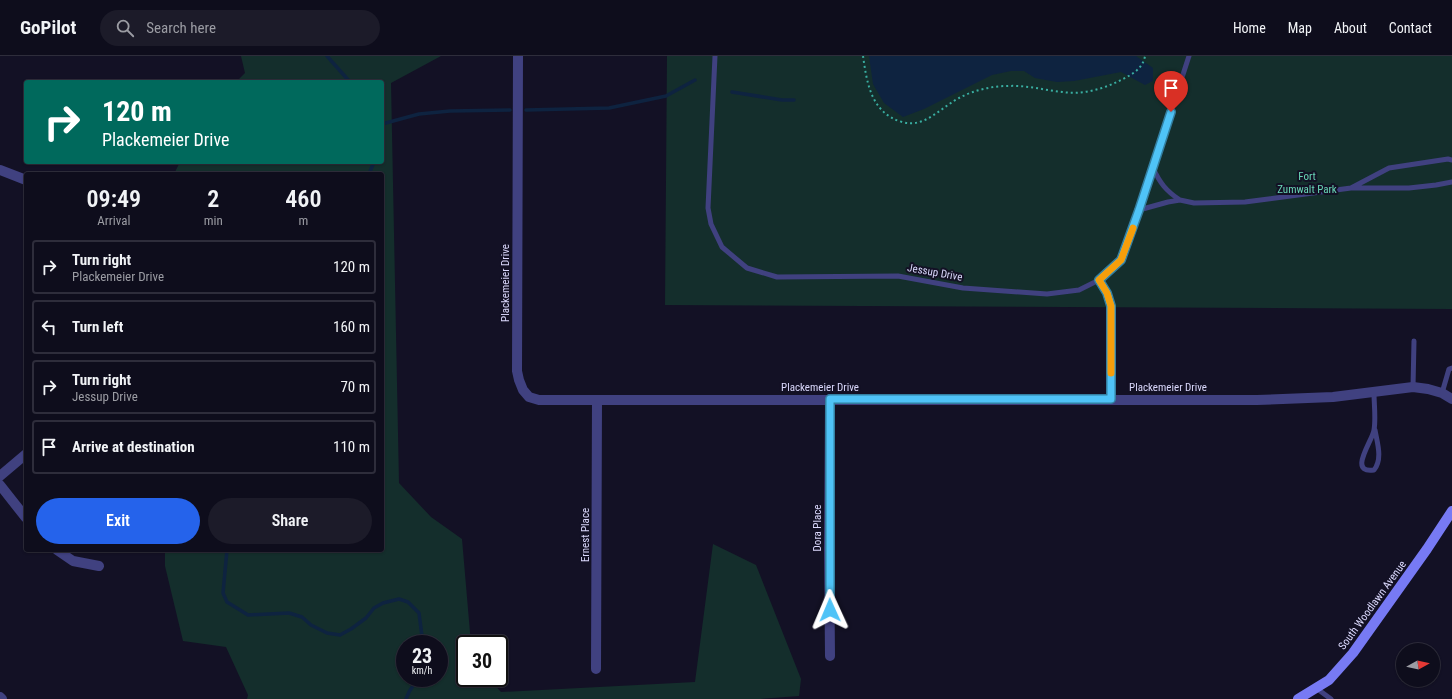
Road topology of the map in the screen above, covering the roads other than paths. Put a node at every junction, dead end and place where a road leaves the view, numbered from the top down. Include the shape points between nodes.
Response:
1 (518, 56) edge
2 (715, 56) edge
3 (1189, 56) edge
4 (1452, 160) edge
5 (1153, 168) junction
6 (0, 170) edge
7 (24, 179) edge
8 (1452, 182) edge
9 (1351, 188) junction
10 (1180, 200) junction
11 (1139, 210) junction
12 (1099, 280) junction
13 (1414, 341) dead end
14 (1452, 368) edge
15 (1413, 387) junction
16 (1374, 393) junction
17 (1442, 393) junction
18 (830, 399) junction
19 (1111, 399) junction
20 (1452, 399) edge
21 (597, 401) junction
22 (1374, 430) junction
23 (24, 456) edge
24 (0, 476) edge
25 (0, 485) edge
26 (1452, 511) edge
27 (24, 515) edge
28 (60, 552) edge
29 (99, 566) dead end
30 (830, 656) dead end
31 (596, 669) dead end
32 (1316, 688) junction
33 (0, 697) edge
34 (2, 699) edge
35 (1298, 699) edge
36 (1331, 699) edge

1 - 21 street, Plackemeier Drive via 518,380 530,397 539,400
2 - 12 lane, Jessup Drive via 708,208 711,224 722,247 747,268 778,277 898,276 963,288 1047,294 1079,290
3 - 5 lane, Jessup Drive
4 - 9 lane via 1389,168
5 - 10 lane via 1160,182
5 - 11 lane, Jessup Drive
6 - 7 street
8 - 9 lane via 1409,188
9 - 10 lane via 1245,202
10 - 11 lane
11 - 12 lane, Jessup Drive via 1121,260
12 - 19 lane via 1111,306
13 - 15 lane
14 - 17 lane via 1448,369
15 - 16 street, Plackemeier Drive
15 - 17 street, Plackemeier Drive
16 - 19 street, Plackemeier Drive via 1257,400
16 - 22 lane
17 - 20 street, Plackemeier Drive
18 - 19 street, Plackemeier Drive
18 - 21 street, Plackemeier Drive
18 - 30 street, Dora Place
21 - 31 street, Ernest Place
22 - 22 lane via 1362,458 1363,468 1367,470 1374,470 1377,466 1378,445
23 - 24 street
25 - 27 street
26 - 32 street, South Woodlawn Avenue via 1354,653 1328,680
28 - 29 street via 73,561
32 - 35 street, South Woodlawn Avenue
32 - 36 lane
33 - 34 street

